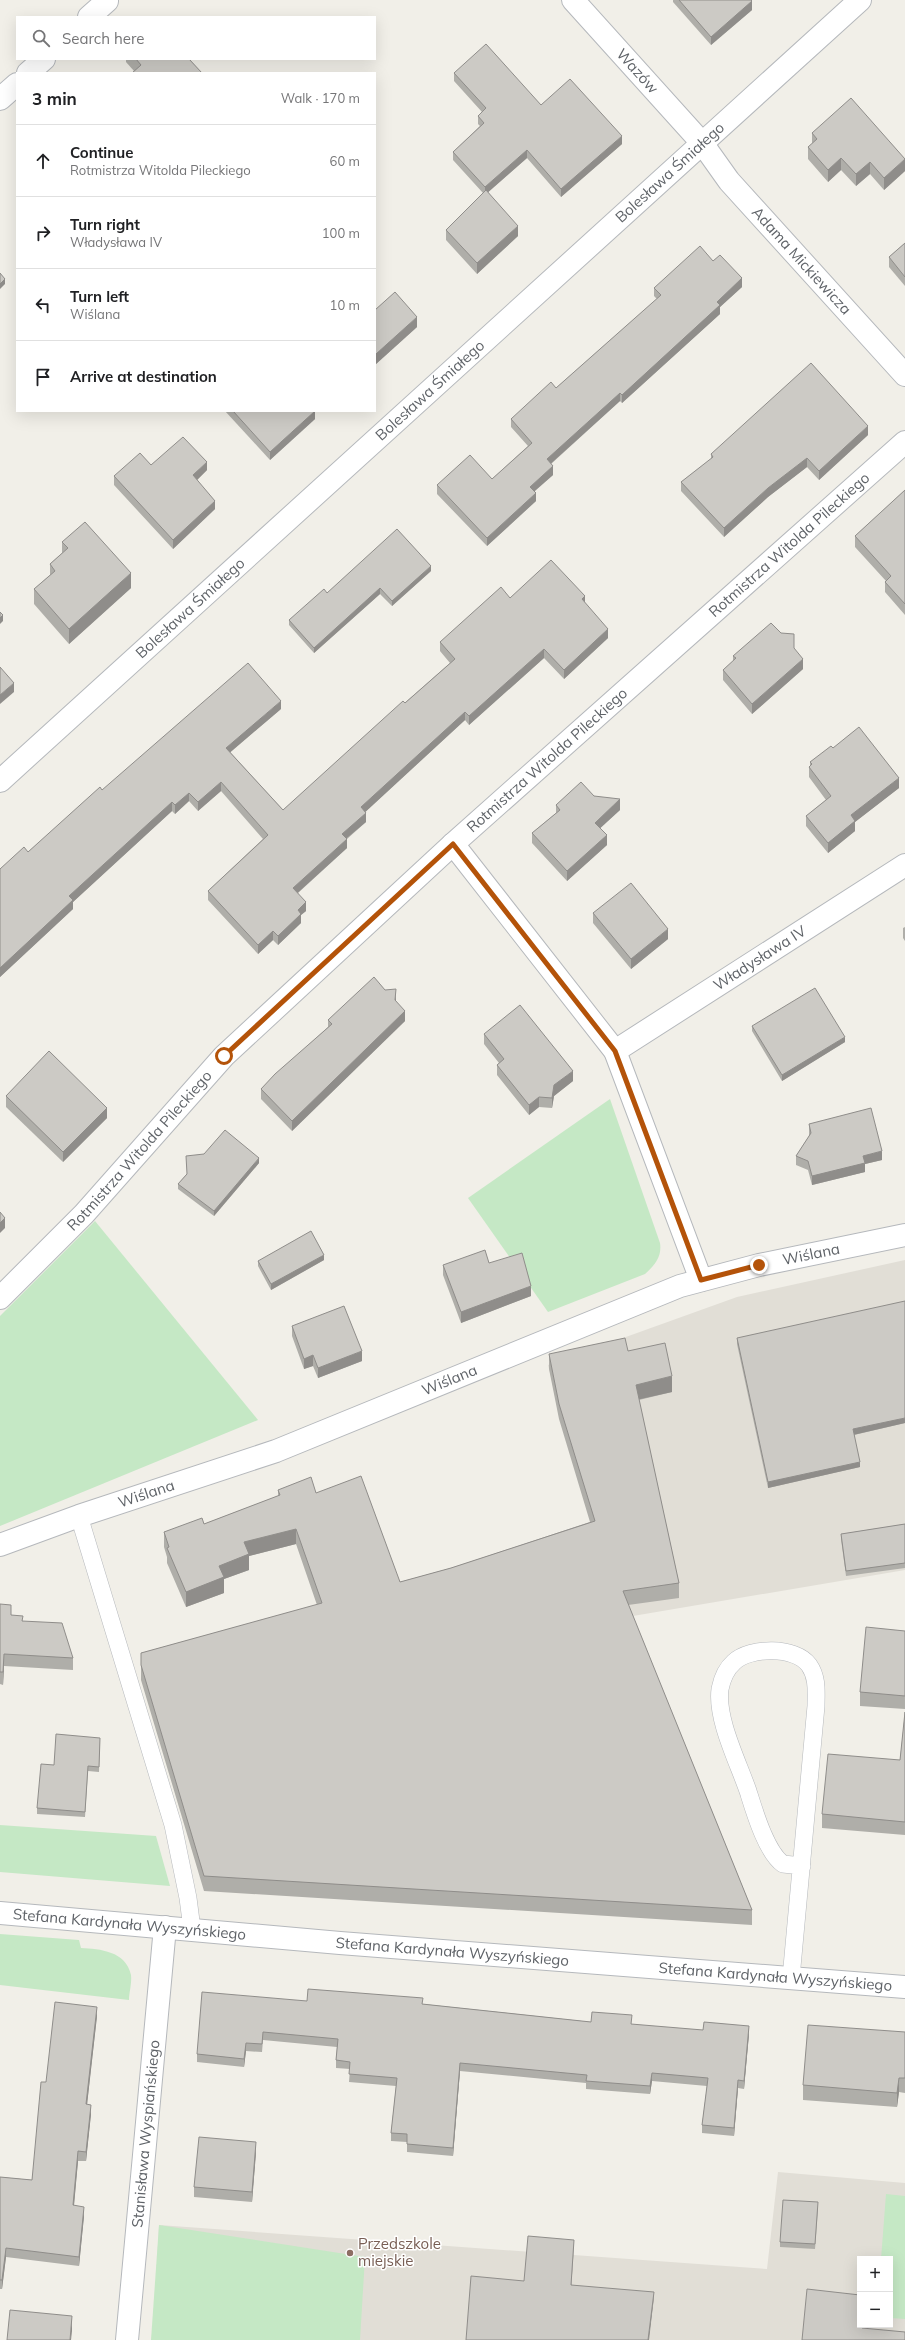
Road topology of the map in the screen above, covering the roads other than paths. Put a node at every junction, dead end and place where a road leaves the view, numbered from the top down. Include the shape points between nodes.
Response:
1 (573, 0) edge
2 (860, 0) edge
3 (107, 1) edge
4 (90, 16) edge
5 (43, 60) edge
6 (29, 72) edge
7 (16, 85) edge
8 (0, 99) edge
9 (702, 142) junction
10 (905, 375) edge
11 (905, 442) edge
12 (0, 781) edge
13 (453, 844) junction
14 (905, 865) edge
15 (615, 1051) junction
16 (905, 1234) edge
17 (701, 1280) junction
18 (0, 1298) edge
19 (79, 1516) junction
20 (0, 1545) edge
21 (802, 1866) junction
22 (0, 1913) edge
23 (165, 1927) junction
24 (192, 1929) junction
25 (792, 1978) junction
26 (905, 1987) edge
27 (127, 2340) edge

1 - 9 street, Wazów
2 - 9 street, Bolesława Śmiałego
3 - 4 street
5 - 6 street
7 - 8 street
9 - 10 street, Adama Mickiewicza via 729,181
9 - 12 street, Bolesława Śmiałego
11 - 13 street, Rotmistrza Witolda Pileckiego
13 - 15 street
13 - 18 street, Rotmistrza Witolda Pileckiego via 224,1056 84,1214
14 - 15 street, Władysława IV
15 - 17 street
16 - 17 street, Wiślana
17 - 19 street, Wiślana via 680,1286 276,1451
19 - 20 street, Wiślana
19 - 24 lane via 173,1825
21 - 21 lane via 816,1706 815,1679 808,1665 792,1653 770,1651 747,1655 734,1662 724,1675 720,1690 722,1715 755,1812 773,1854 783,1864
21 - 25 lane
22 - 23 street, Stefana Kardynała Wyszyńskiego
23 - 24 street, Stefana Kardynała Wyszyńskiego
23 - 27 street, Stanisława Wyspiańskiego
24 - 25 street, Stefana Kardynała Wyszyńskiego
25 - 26 street, Stefana Kardynała Wyszyńskiego

